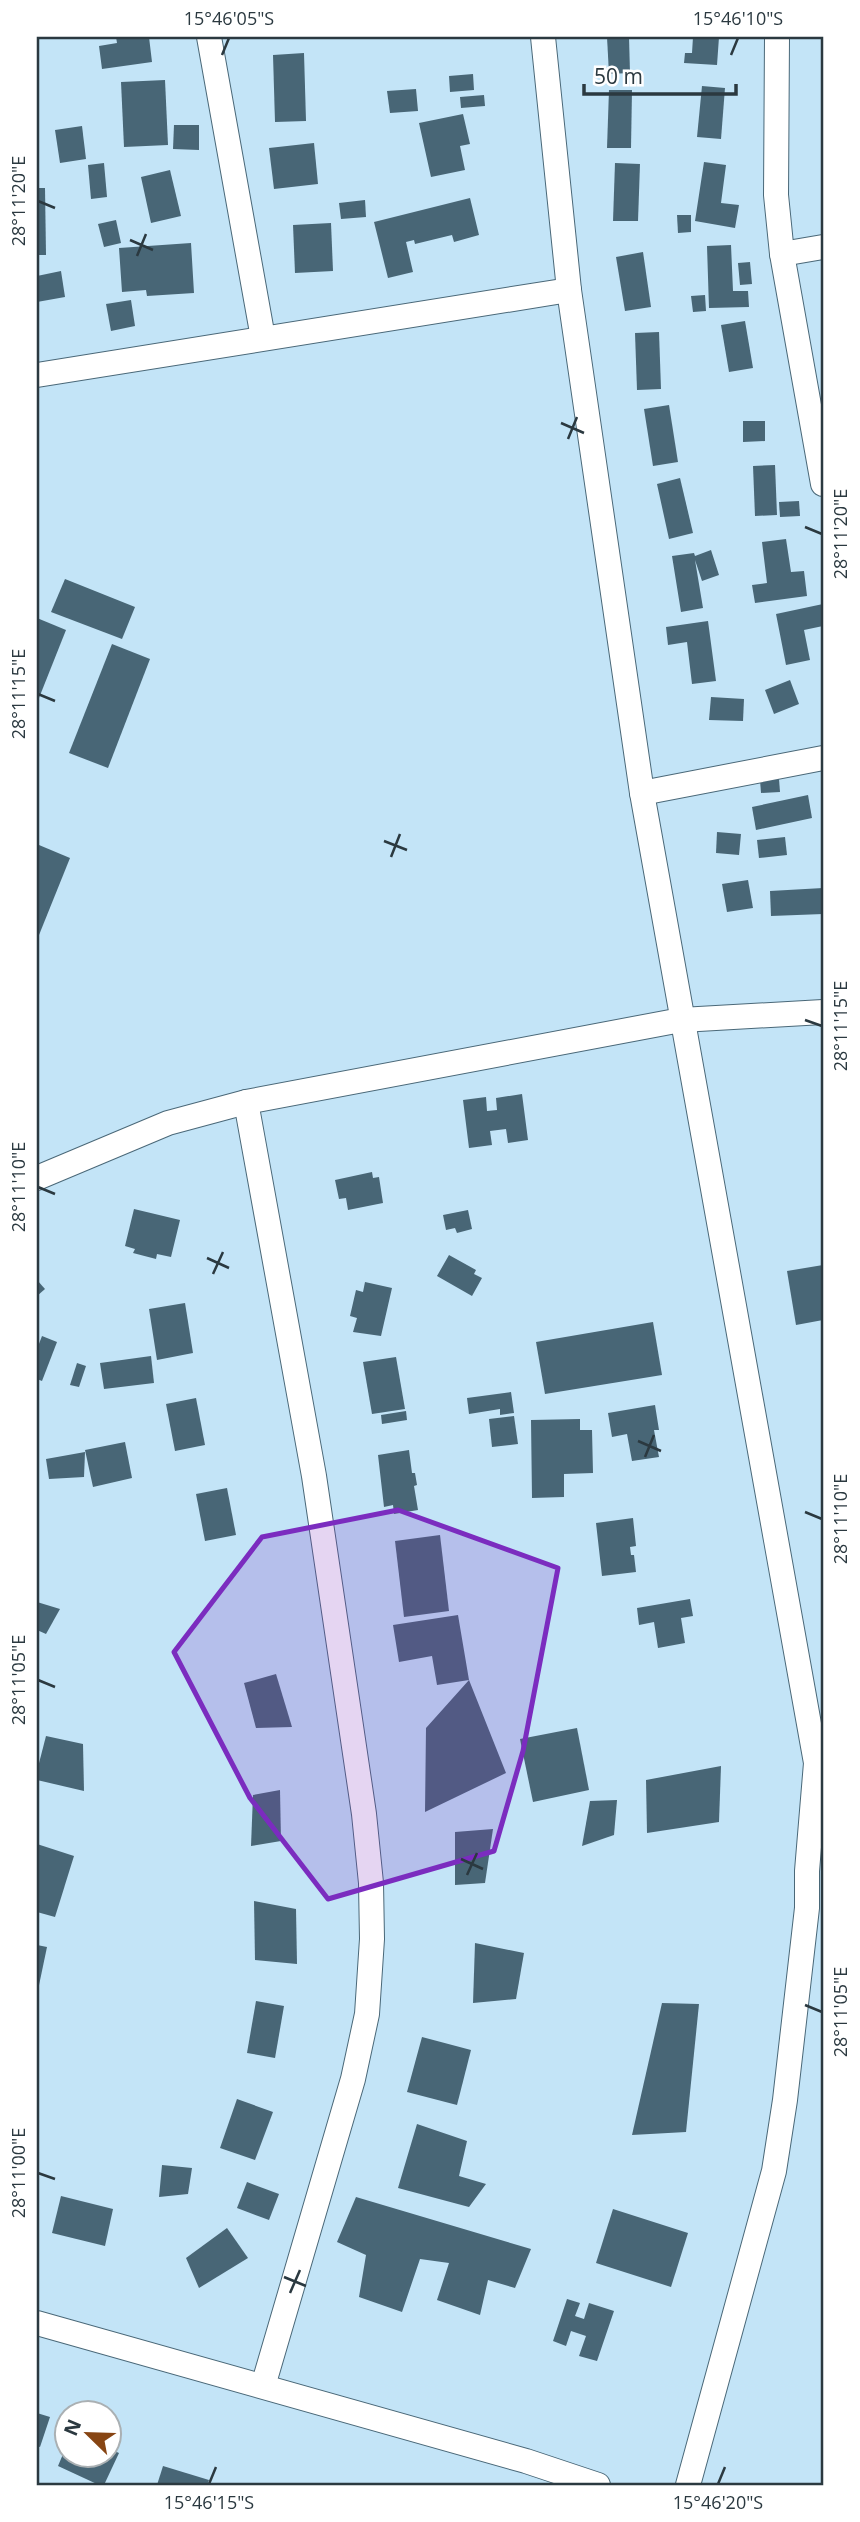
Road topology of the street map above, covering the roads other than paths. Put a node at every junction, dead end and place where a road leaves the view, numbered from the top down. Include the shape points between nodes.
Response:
1 (209, 37) edge
2 (543, 37) edge
3 (777, 37) edge
4 (823, 247) edge
5 (782, 254) junction
6 (569, 290) junction
7 (263, 338) junction
8 (37, 375) edge
9 (823, 484) edge
10 (823, 758) edge
11 (642, 793) junction
12 (823, 1012) edge
13 (681, 1020) junction
14 (246, 1102) junction
15 (37, 1178) edge
16 (37, 2323) edge
17 (263, 2386) junction
18 (598, 2485) edge
19 (688, 2485) edge

1 - 7 street
2 - 6 street
3 - 5 street via 776,195
4 - 5 street
5 - 9 street
6 - 7 street
6 - 11 street
7 - 8 street
10 - 11 street
11 - 13 street
12 - 13 street
13 - 14 street
13 - 19 street via 816,1763 807,1908 774,2171
14 - 15 street via 168,1124
14 - 17 street via 314,1476 364,1814 372,1939 367,2014 353,2079
16 - 17 street
17 - 18 street

